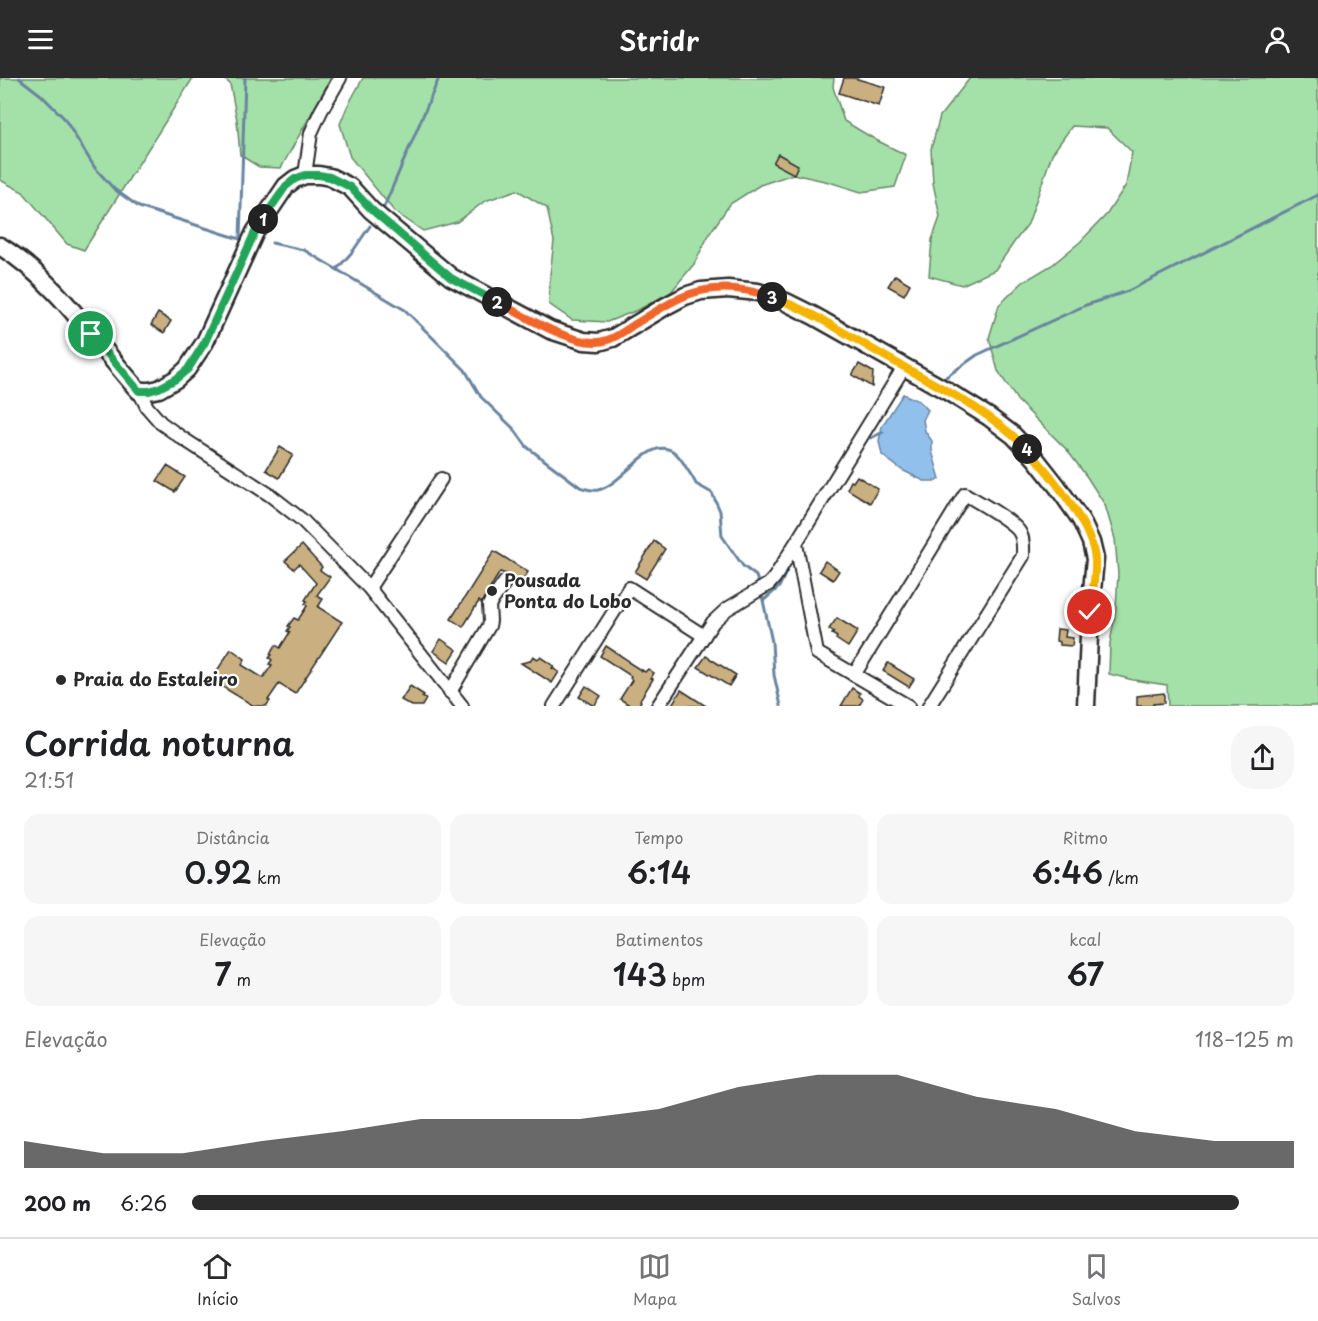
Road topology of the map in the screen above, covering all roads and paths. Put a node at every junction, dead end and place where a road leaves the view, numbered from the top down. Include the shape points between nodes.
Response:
1 (340, 78) edge
2 (305, 175) junction
3 (0, 246) edge
4 (902, 366) junction
5 (139, 391) junction
6 (441, 478) dead end
7 (796, 544) junction
8 (505, 582) dead end
9 (369, 588) junction
10 (704, 636) junction
11 (854, 675) junction
12 (450, 692) junction
13 (462, 706) edge
14 (554, 706) edge
15 (658, 706) edge
16 (908, 706) edge
17 (929, 706) edge
18 (1086, 706) edge

1 - 2 street via 310,133
2 - 4 main road via 330,177 350,187 451,278 550,330 584,341 613,338 685,296 728,289 758,292 786,302
2 - 5 main road via 286,186 255,232 205,342 188,369 159,388
3 - 5 main road via 40,275
4 - 7 street
4 - 18 main road via 1013,435 1081,520 1095,559
5 - 9 street via 161,423 302,520
6 - 9 street
7 - 10 street via 769,584 727,609
7 - 11 street via 817,653
8 - 12 street via 489,605 489,626
9 - 12 street
10 - 14 street via 630,588
10 - 15 street
11 - 16 street
11 - 17 street via 965,494 1013,524 1024,544 1023,556
12 - 13 street

